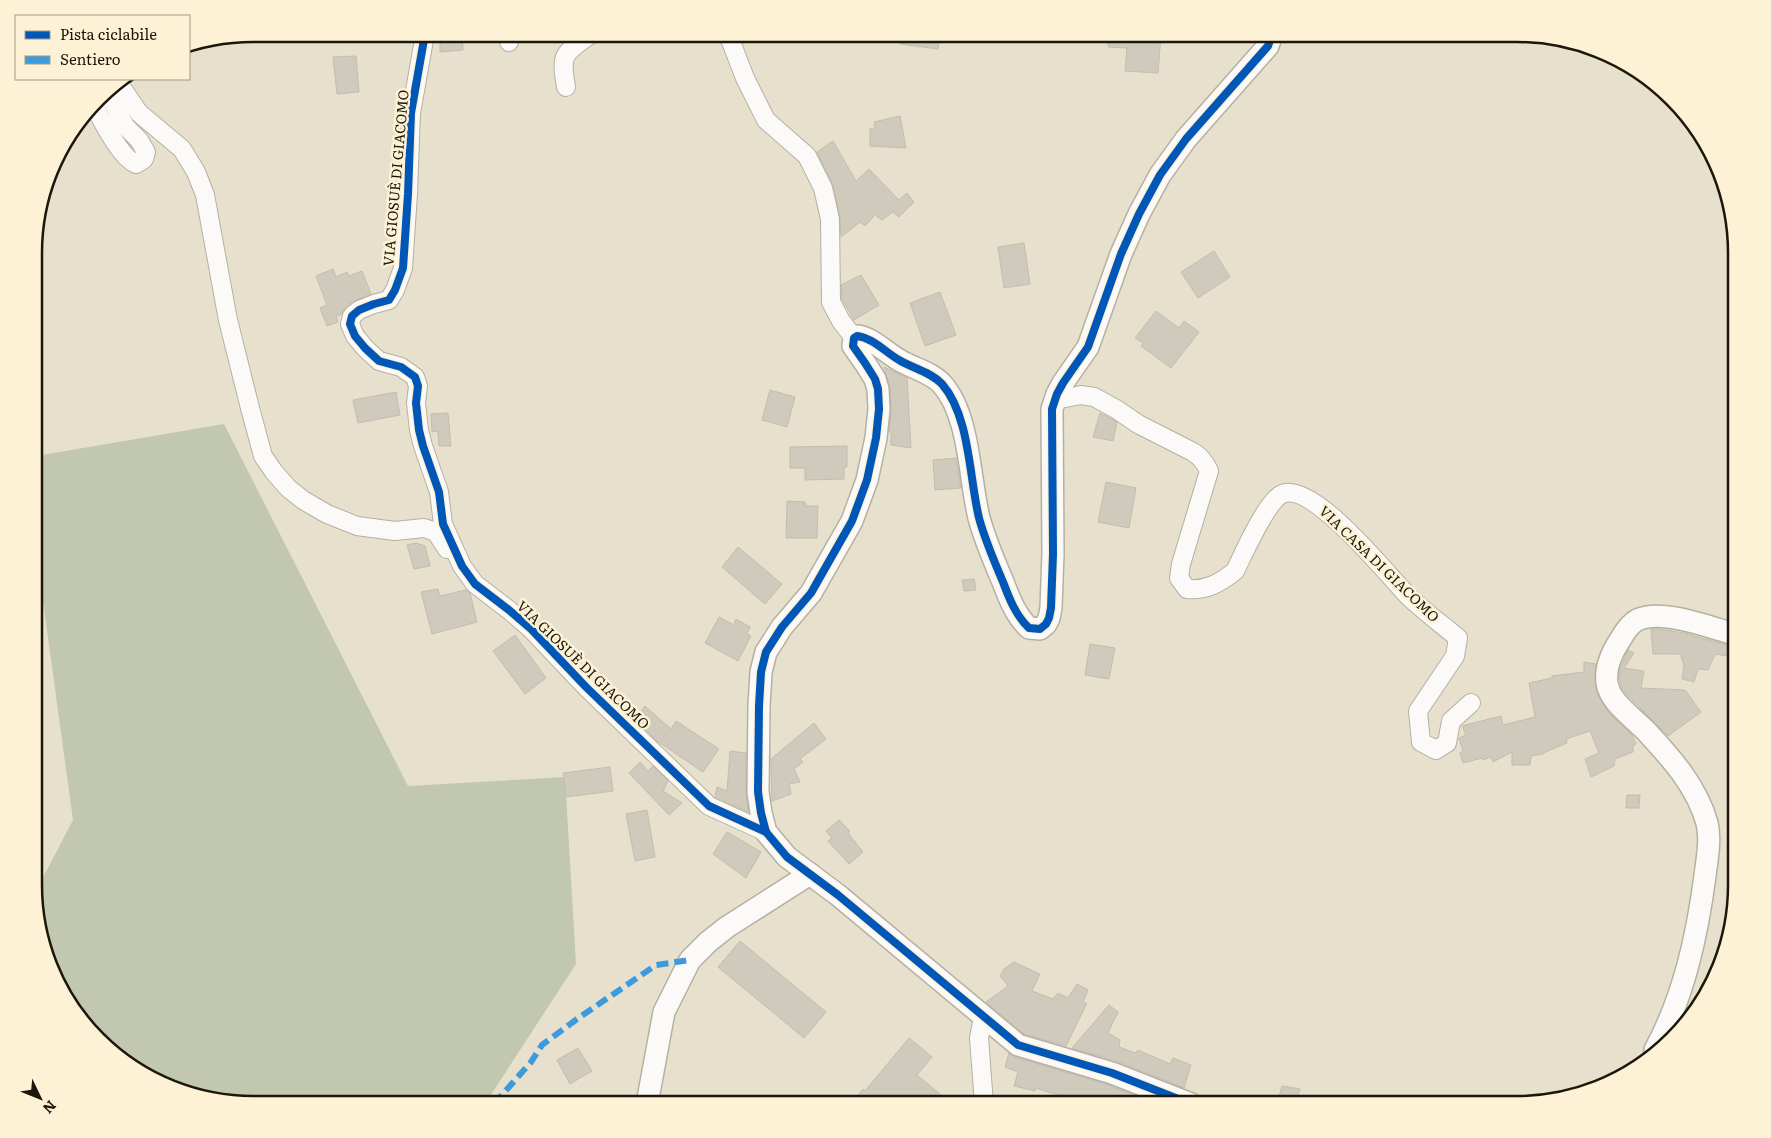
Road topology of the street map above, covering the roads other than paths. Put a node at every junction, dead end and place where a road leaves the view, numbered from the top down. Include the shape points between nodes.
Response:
1 (424, 42) edge
2 (580, 42) edge
3 (731, 42) edge
4 (1269, 42) edge
5 (566, 87) dead end
6 (122, 88) edge
7 (111, 98) edge
8 (97, 111) edge
9 (854, 338) junction
10 (1055, 400) junction
11 (462, 566) junction
12 (1728, 633) edge
13 (1471, 703) dead end
14 (766, 832) junction
15 (810, 874) junction
16 (982, 1017) junction
17 (1659, 1041) edge
18 (648, 1096) edge
19 (983, 1096) edge
20 (1171, 1096) edge

1 - 11 street, VIA GIOSUÈ DI GIACOMO via 411,113 403,268 389,300 359,310 352,316 350,324 355,336 379,361 401,367 415,377 418,386 417,419 423,446 439,492 443,524
2 - 5 street via 568,51 562,64
3 - 9 street via 766,120 806,156 823,188 830,219 831,302
4 - 10 street via 1160,175 1121,254 1088,347
6 - 11 street, VIA GIOSUÈ DI GIACOMO via 139,113 182,149 196,172 205,195 228,320 250,408 263,456 274,472 303,500 356,526 395,531 424,528 436,532
7 - 8 street via 125,126 146,152 144,159 136,164 130,162
9 - 10 street via 870,340 933,377 951,397 964,429 979,517 988,545 1018,614 1029,628 1035,630 1046,624 1051,608 1052,409
9 - 14 street via 853,346 878,389 876,438 852,521 811,593 766,652 759,706 758,792
10 - 13 street, VIA CASA DI GIACOMO via 1081,395 1094,397 1201,456 1209,471 1181,564 1179,578 1186,589 1210,587 1235,571 1271,504 1290,492 1316,503 1361,543 1409,596 1458,638 1456,656 1418,711 1421,742 1436,750 1447,743 1451,720
11 - 14 street, VIA GIOSUÈ DI GIACOMO via 475,584 531,629 709,806
12 - 17 street via 1678,619 1649,617 1636,620 1628,628 1610,658 1607,676 1610,692 1688,780 1707,823 1709,840 1700,916 1690,961
14 - 15 street via 787,857
15 - 16 street
15 - 18 street via 726,927 690,960 664,1012
16 - 19 street via 979,1038
16 - 20 street via 1018,1044 1112,1073

